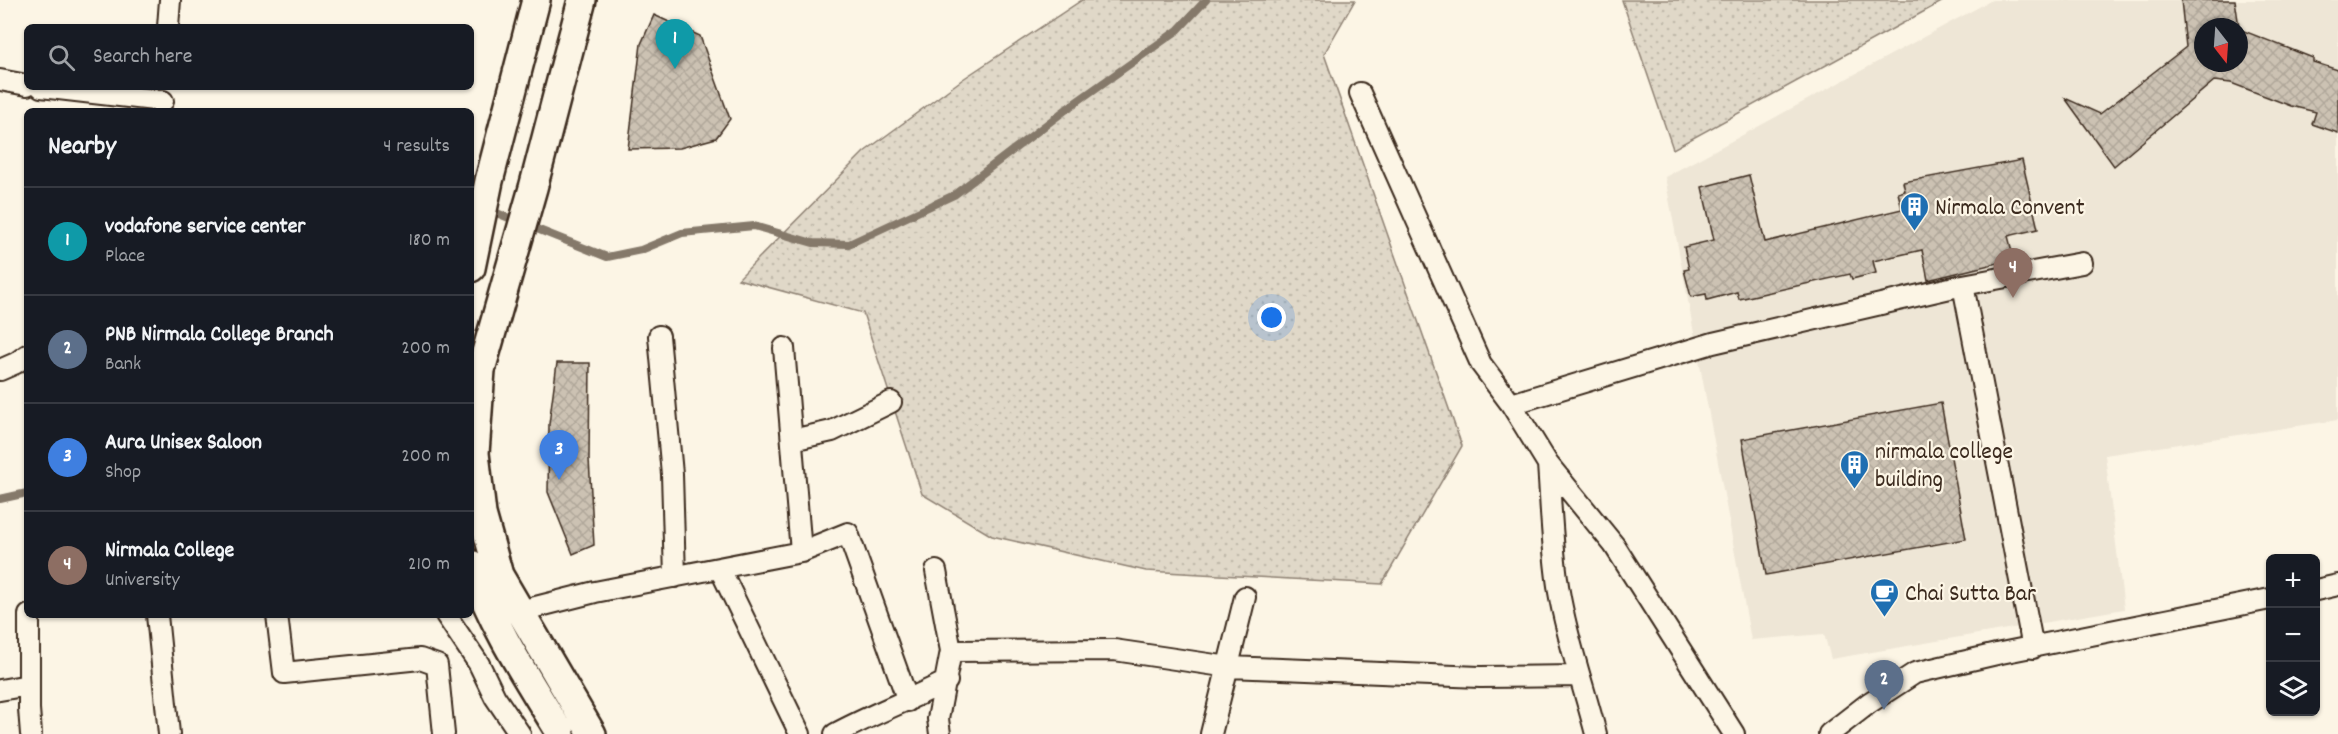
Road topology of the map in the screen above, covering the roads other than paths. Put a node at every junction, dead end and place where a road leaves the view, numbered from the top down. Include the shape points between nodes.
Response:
1 (170, 0) edge
2 (536, 0) edge
3 (582, 0) edge
4 (168, 24) edge
5 (0, 80) edge
6 (24, 84) edge
7 (69, 90) edge
8 (1360, 93) dead end
9 (163, 100) edge
10 (510, 103) junction
11 (554, 108) junction
12 (474, 254) edge
13 (2082, 263) dead end
14 (1963, 285) junction
15 (659, 336) dead end
16 (784, 348) dead end
17 (24, 357) edge
18 (0, 370) edge
19 (891, 402) dead end
20 (1511, 404) junction
21 (792, 440) junction
22 (1548, 464) junction
23 (801, 552) junction
24 (720, 569) junction
25 (936, 571) dead end
26 (474, 573) edge
27 (675, 577) junction
28 (2338, 585) edge
29 (2320, 589) edge
30 (1245, 597) dead end
31 (2266, 600) edge
32 (520, 611) junction
33 (29, 618) edge
34 (157, 618) edge
35 (277, 618) edge
36 (448, 618) edge
37 (2032, 648) junction
38 (951, 651) junction
39 (1229, 667) junction
40 (1579, 676) junction
41 (947, 681) junction
42 (28, 685) junction
43 (0, 690) edge
44 (908, 701) junction
45 (31, 734) edge
46 (169, 734) edge
47 (444, 734) edge
48 (520, 734) edge
49 (561, 734) edge
50 (592, 734) edge
51 (800, 734) edge
52 (835, 734) edge
53 (940, 734) edge
54 (1211, 734) edge
55 (1596, 734) edge
56 (1734, 734) edge
57 (1829, 734) edge

1 - 4 street
2 - 10 main road
3 - 11 main road
5 - 6 street
7 - 9 street
8 - 20 street via 1481,364
10 - 11 main road
10 - 12 main road
11 - 32 main road via 481,370 475,453 482,514 499,575
13 - 14 street
14 - 20 street via 1713,343
14 - 37 street
15 - 27 street via 672,474
16 - 21 street
17 - 18 street
19 - 21 street via 832,431
20 - 22 street
21 - 23 street
22 - 40 street via 1559,591
22 - 56 street via 1614,545
23 - 24 street
23 - 44 street via 848,533
24 - 27 street
24 - 51 street
25 - 38 street
26 - 49 main road via 526,678
27 - 32 street
28 - 29 street
30 - 39 street
31 - 37 street
32 - 50 main road
33 - 42 street
34 - 46 street
35 - 47 street via 285,673 420,659 437,665
36 - 48 street
37 - 57 street via 1915,673
38 - 39 street via 1114,650
38 - 41 street
39 - 40 street via 1480,677
39 - 54 street
40 - 55 street
41 - 44 street
41 - 53 street via 938,719
42 - 43 street
42 - 45 street
44 - 52 street

